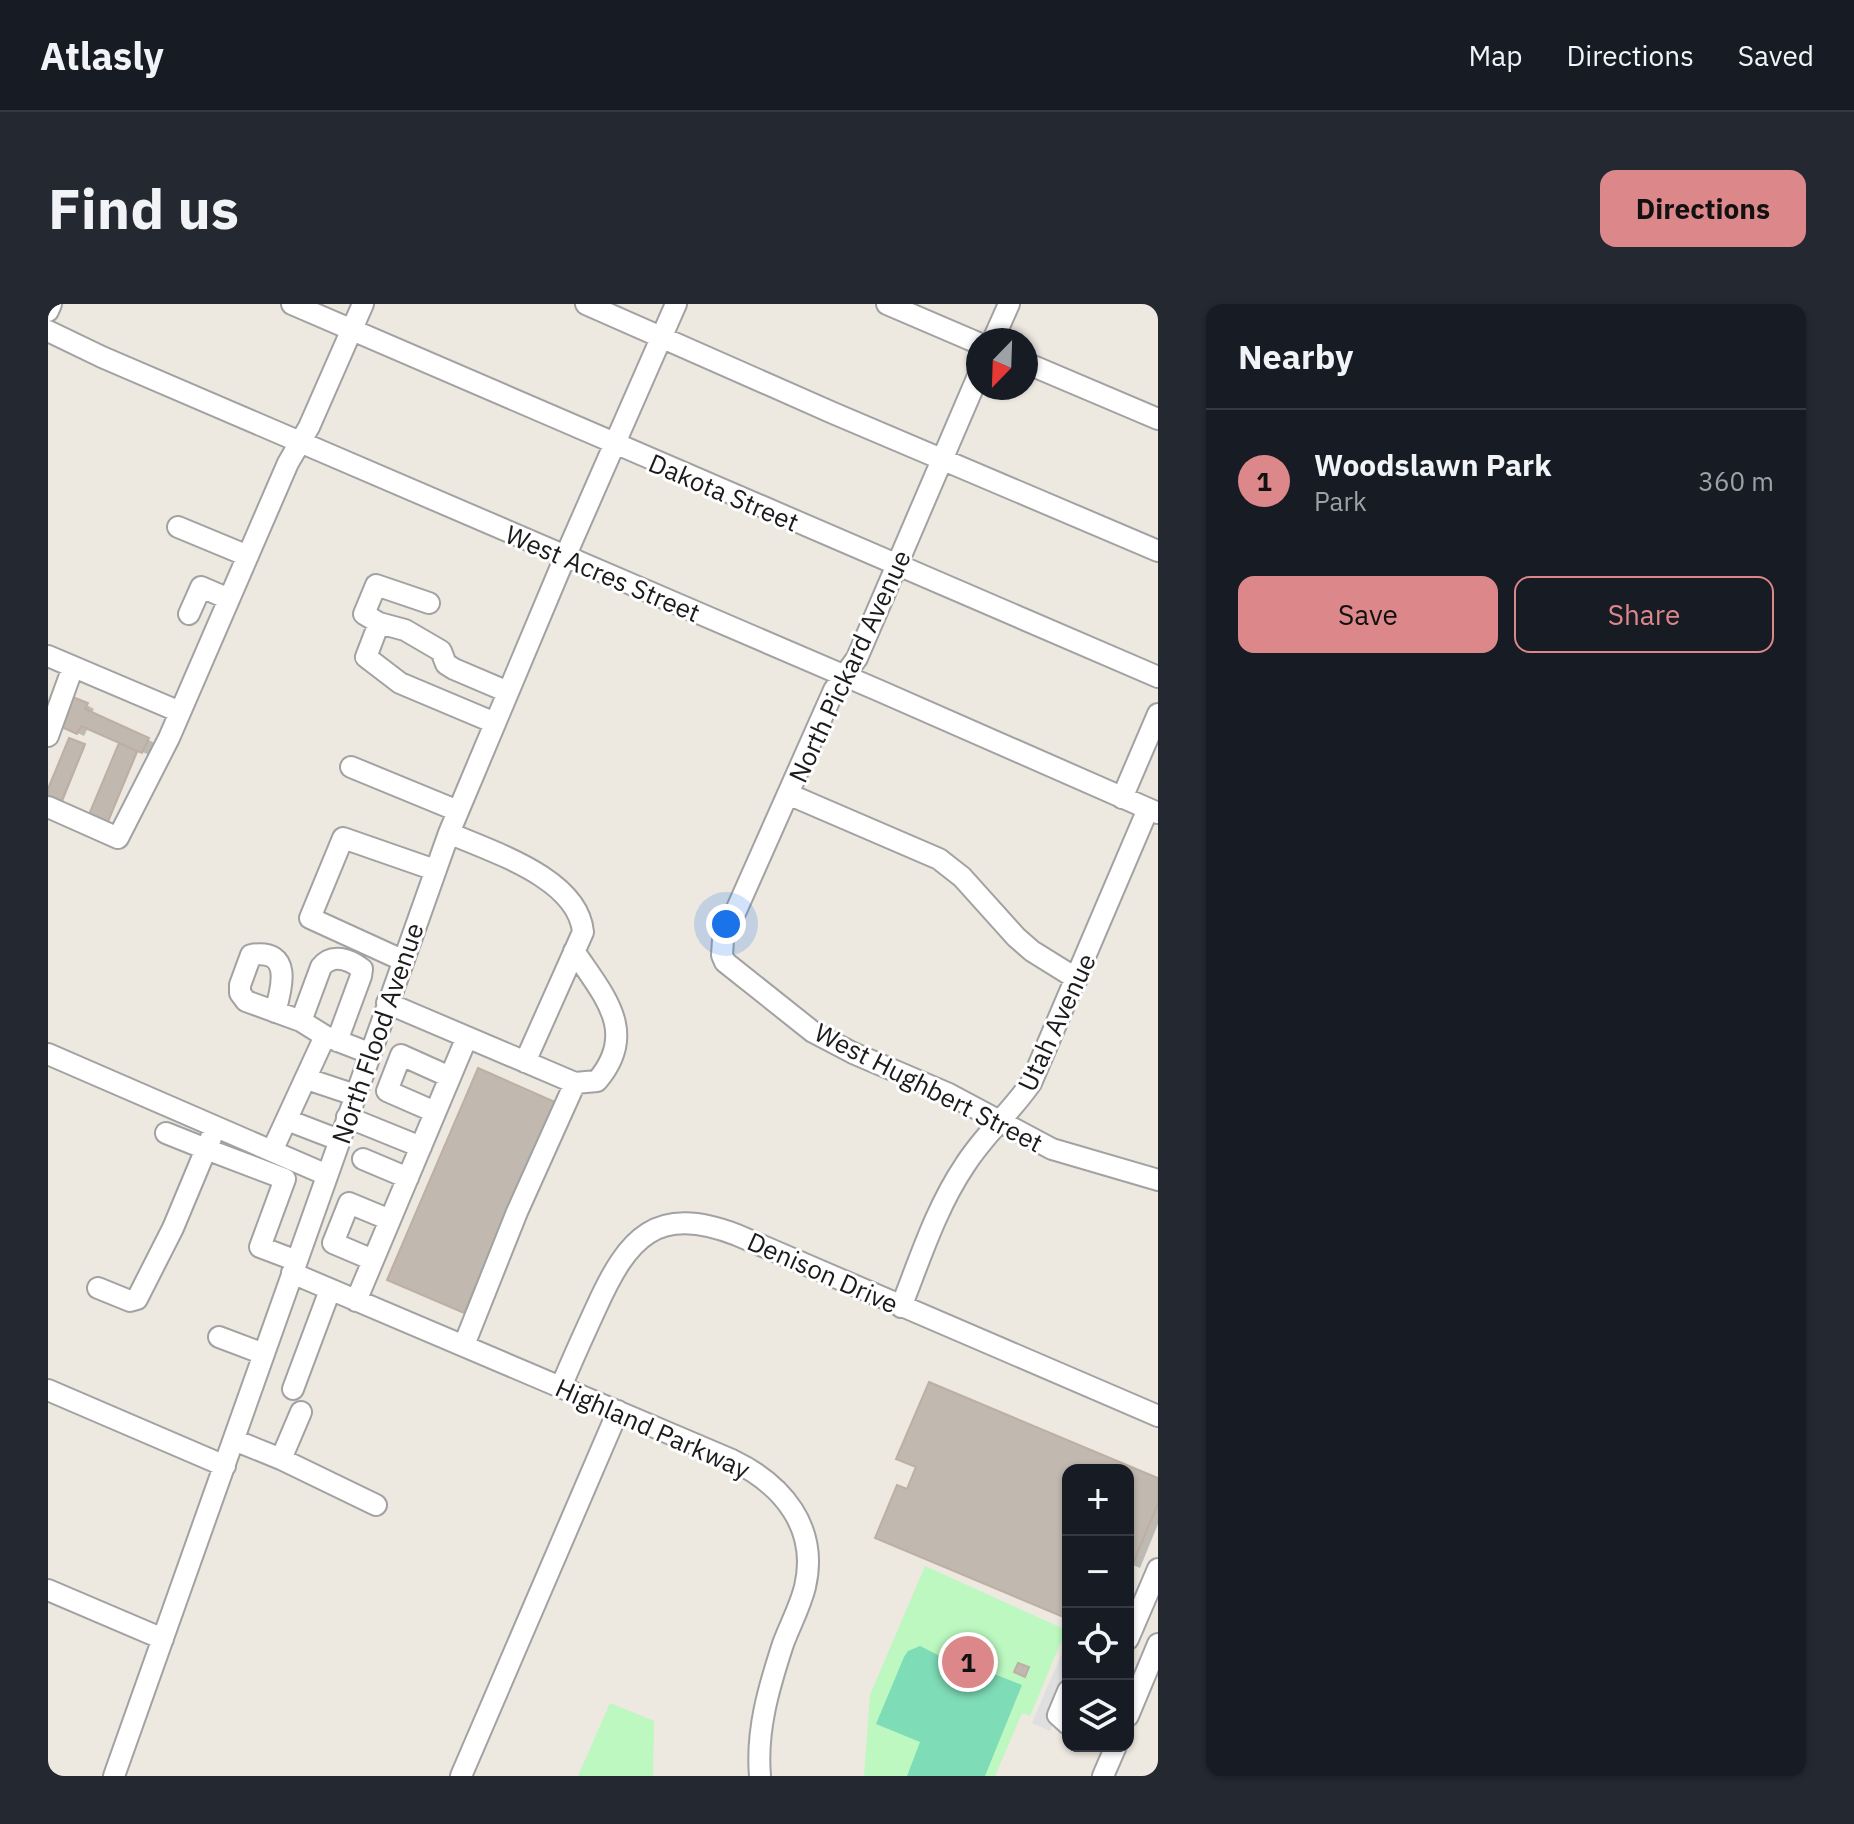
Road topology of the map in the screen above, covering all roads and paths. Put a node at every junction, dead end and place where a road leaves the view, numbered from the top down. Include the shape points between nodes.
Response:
1 (51, 304) edge
2 (292, 304) edge
3 (363, 304) edge
4 (586, 304) edge
5 (676, 304) edge
6 (887, 304) edge
7 (1009, 304) edge
8 (48, 311) edge
9 (998, 328) edge
10 (351, 330) junction
11 (48, 331) edge
12 (662, 338) junction
13 (966, 338) edge
14 (1038, 368) edge
15 (968, 400) edge
16 (1158, 419) edge
17 (300, 443) junction
18 (615, 444) junction
19 (942, 460) junction
20 (178, 527) dead end
21 (1158, 551) edge
22 (248, 556) junction
23 (565, 557) junction
24 (897, 566) junction
25 (229, 599) junction
26 (429, 603) dead end
27 (189, 614) dead end
28 (379, 623) junction
29 (48, 656) edge
30 (73, 667) junction
31 (844, 676) junction
32 (1158, 677) edge
33 (508, 692) junction
34 (180, 712) junction
35 (1158, 714) edge
36 (495, 723) junction
37 (48, 736) edge
38 (351, 767) dead end
39 (788, 794) junction
40 (1122, 798) junction
41 (48, 807) edge
42 (458, 811) junction
43 (1153, 811) edge
44 (449, 833) junction
45 (435, 870) junction
46 (574, 951) junction
47 (722, 955) joint
48 (402, 960) junction
49 (1077, 979) junction
50 (387, 1003) junction
51 (275, 1012) dead end
52 (301, 1021) junction
53 (467, 1037) junction
54 (331, 1038) junction
55 (369, 1053) junction
56 (48, 1054) edge
57 (525, 1062) junction
58 (450, 1077) junction
59 (307, 1079) junction
60 (575, 1083) junction
61 (355, 1095) junction
62 (435, 1112) junction
63 (347, 1117) junction
64 (287, 1120) junction
65 (1000, 1123) junction
66 (216, 1127) junction
67 (166, 1133) dead end
68 (339, 1140) junction
69 (421, 1147) junction
70 (206, 1149) junction
71 (272, 1151) junction
72 (363, 1159) dead end
73 (327, 1175) junction
74 (408, 1178) junction
75 (1158, 1180) edge
76 (390, 1220) junction
77 (373, 1260) junction
78 (294, 1267) junction
79 (98, 1288) dead end
80 (330, 1290) junction
81 (356, 1301) junction
82 (901, 1307) junction
83 (219, 1337) dead end
84 (464, 1345) junction
85 (264, 1354) junction
86 (561, 1387) junction
87 (293, 1389) dead end
88 (48, 1390) edge
89 (618, 1411) junction
90 (301, 1412) dead end
91 (1158, 1416) edge
92 (234, 1440) junction
93 (281, 1459) junction
94 (225, 1466) junction
95 (376, 1505) dead end
96 (1158, 1569) edge
97 (48, 1590) edge
98 (1134, 1625) edge
99 (163, 1639) junction
100 (1158, 1644) edge
101 (1134, 1698) edge
102 (1113, 1752) edge
103 (114, 1776) edge
104 (461, 1776) edge
105 (760, 1776) edge
106 (1103, 1776) edge

1 - 8 street
2 - 10 street, Dakota Street
3 - 10 street
4 - 12 street
5 - 12 street, North Flood Avenue
6 - 13 street
7 - 9 street
10 - 17 street
10 - 18 street, Dakota Street
11 - 17 street, West Acres Street
12 - 18 street, North Flood Avenue
12 - 19 street
14 - 16 street
15 - 19 street, North Pickard Avenue
17 - 22 street
17 - 23 street, West Acres Street
18 - 23 street, North Flood Avenue
18 - 24 street, Dakota Street
19 - 21 street
19 - 24 street, North Pickard Avenue
20 - 22 street
22 - 25 street
23 - 31 street, West Acres Street
23 - 33 street, North Flood Avenue
24 - 31 street, North Pickard Avenue
24 - 32 street, Dakota Street
25 - 27 street via 201,587
25 - 34 street
26 - 28 street via 376,585 364,614
28 - 33 street via 405,630 441,651 446,664
28 - 36 street via 366,657 400,683
29 - 30 street
30 - 34 street
30 - 37 street
31 - 39 street, North Pickard Avenue
31 - 40 street, West Acres Street
33 - 36 street, North Flood Avenue
34 - 41 street via 118,838
35 - 40 street
36 - 42 street, North Flood Avenue
38 - 42 street
39 - 47 street, North Pickard Avenue via 723,940
39 - 49 street via 939,859 1032,951
40 - 43 street, West Acres Street
42 - 44 street, North Flood Avenue
43 - 49 street, Utah Avenue
44 - 45 street, North Flood Avenue
44 - 46 street via 514,861 566,895 581,917 583,932
45 - 48 street, North Flood Avenue
45 - 48 street via 343,838 310,918
46 - 57 street
46 - 60 street via 615,1019 618,1042 597,1081
47 - 65 street, West Hughbert Street via 732,969 813,1032
48 - 50 street, North Flood Avenue
49 - 65 street, Utah Avenue via 1031,1083
50 - 53 street
50 - 55 street, North Flood Avenue
51 - 52 street
52 - 54 street
52 - 54 street via 327,960 354,963 362,969 348,1012
53 - 57 street
53 - 58 street
54 - 55 street
54 - 59 street
55 - 61 street, North Flood Avenue
56 - 66 street
57 - 60 street
58 - 62 street
58 - 62 street via 401,1055 387,1091
59 - 61 street
59 - 64 street
60 - 84 street
61 - 63 street, North Flood Avenue
62 - 69 street
63 - 68 street, North Flood Avenue
63 - 69 street
64 - 68 street
64 - 71 street
65 - 75 street, West Hughbert Street via 1052,1149
65 - 82 street, Utah Avenue via 980,1142 953,1185
66 - 70 street
66 - 71 street
67 - 70 street
68 - 73 street, North Flood Avenue
69 - 74 street
70 - 78 street, Highland Parkway via 285,1179 260,1247
70 - 79 street via 137,1299
71 - 73 street
72 - 74 street
73 - 78 street, North Flood Avenue
74 - 76 street
76 - 77 street
76 - 77 street via 349,1203 333,1243
77 - 81 street
78 - 80 street, Highland Parkway
78 - 85 street, North Flood Avenue
80 - 81 street, Highland Parkway
80 - 87 street
81 - 84 street, Highland Parkway
82 - 86 street, Denison Drive via 718,1227 674,1224 646,1235 621,1257
82 - 91 street, Denison Drive
83 - 85 street
84 - 86 street, Highland Parkway
85 - 92 street, North Flood Avenue
86 - 89 street, Highland Parkway
88 - 94 street
89 - 104 street
89 - 105 street, Highland Parkway via 759,1474 782,1494 798,1521 807,1575 765,1707
90 - 93 street
92 - 93 street
92 - 94 street, North Flood Avenue
93 - 95 street
94 - 99 street, North Flood Avenue
96 - 98 street
97 - 99 street
99 - 103 street, North Flood Avenue
100 - 101 street
102 - 106 street

